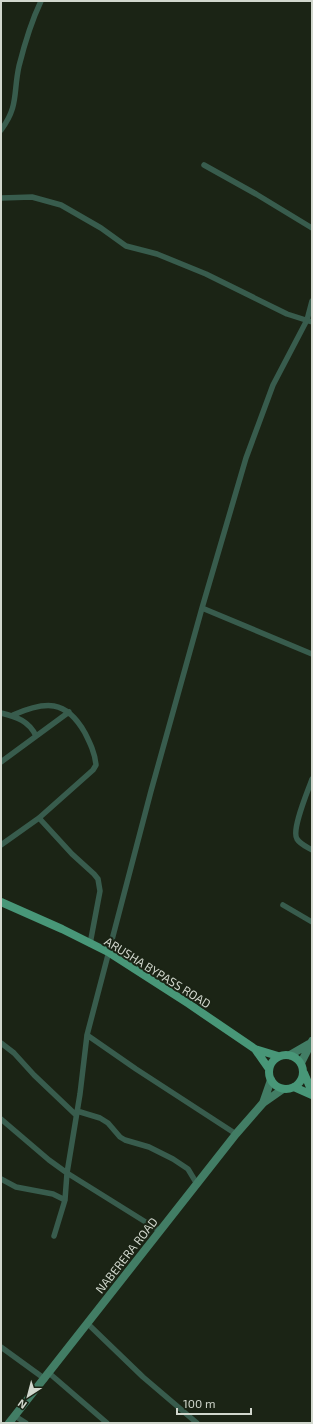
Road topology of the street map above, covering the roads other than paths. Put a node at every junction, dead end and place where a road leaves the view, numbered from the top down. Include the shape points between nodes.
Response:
1 (41, 1) edge
2 (1, 130) edge
3 (204, 165) dead end
4 (1, 198) edge
5 (312, 228) edge
6 (312, 301) edge
7 (310, 321) edge
8 (202, 608) junction
9 (312, 654) edge
10 (69, 712) junction
11 (1, 713) edge
12 (13, 716) junction
13 (36, 736) junction
14 (1, 762) edge
15 (312, 779) edge
16 (39, 818) junction
17 (1, 845) edge
18 (312, 850) edge
19 (1, 902) edge
20 (283, 905) dead end
21 (312, 922) edge
22 (90, 944) junction
23 (108, 952) junction
24 (87, 1035) junction
25 (311, 1042) edge
26 (1, 1043) edge
27 (255, 1049) junction
28 (290, 1055) junction
29 (278, 1056) junction
30 (301, 1063) junction
31 (269, 1070) junction
32 (304, 1073) junction
33 (271, 1080) junction
34 (294, 1087) junction
35 (283, 1089) junction
36 (312, 1094) edge
37 (263, 1103) junction
38 (76, 1113) junction
39 (1, 1119) edge
40 (236, 1134) junction
41 (67, 1173) junction
42 (1, 1179) edge
43 (197, 1184) junction
44 (65, 1200) junction
45 (160, 1231) junction
46 (54, 1236) dead end
47 (88, 1324) junction
48 (1, 1347) edge
49 (47, 1376) junction
50 (15, 1416) junction
51 (9, 1423) edge
52 (26, 1423) edge
53 (107, 1423) edge
54 (197, 1423) edge

1 - 2 street via 20,64 14,106 10,118
3 - 5 street
4 - 7 street via 32,197 61,206 126,246 157,254 206,274 287,314
6 - 7 street
7 - 8 street via 280,369 267,399 246,458
8 - 9 street
8 - 23 street
10 - 12 street via 54,706 41,705
10 - 13 street
10 - 16 street via 87,737 96,765
11 - 12 street
12 - 13 street via 27,723
13 - 14 street
15 - 18 street via 295,836
16 - 17 street
16 - 22 street via 98,879 100,891
19 - 22 main road, ARUSHA BYPASS ROAD
20 - 21 street
22 - 23 main road, ARUSHA BYPASS ROAD
23 - 24 street
23 - 27 main road, ARUSHA BYPASS ROAD
24 - 38 street
24 - 40 street
25 - 28 street
25 - 30 street
26 - 38 street
27 - 29 main road, ARUSHA BYPASS ROAD
27 - 31 main road, ARUSHA BYPASS ROAD
28 - 29 main road, ARUSHA BYPASS ROAD
28 - 30 main road
29 - 31 main road via 270,1064
30 - 32 main road
31 - 33 main road, ARUSHA BYPASS ROAD
32 - 34 main road
32 - 36 main road
33 - 35 main road
33 - 37 street, NABERERA ROAD
34 - 35 main road
34 - 36 main road
35 - 37 street, NABERERA ROAD
37 - 40 street, NABERERA ROAD
38 - 41 street
38 - 43 street via 100,1118 125,1140 149,1147 173,1159 188,1169
39 - 41 street
40 - 43 street, NABERERA ROAD
41 - 44 street
41 - 45 street
42 - 44 street via 16,1187 47,1192
43 - 45 street, NABERERA ROAD
44 - 46 street
45 - 47 street, NABERERA ROAD
47 - 49 street, NABERERA ROAD
47 - 54 street via 143,1377
48 - 49 street
49 - 50 street, NABERERA ROAD
49 - 53 street
50 - 51 street, NABERERA ROAD
50 - 52 street

